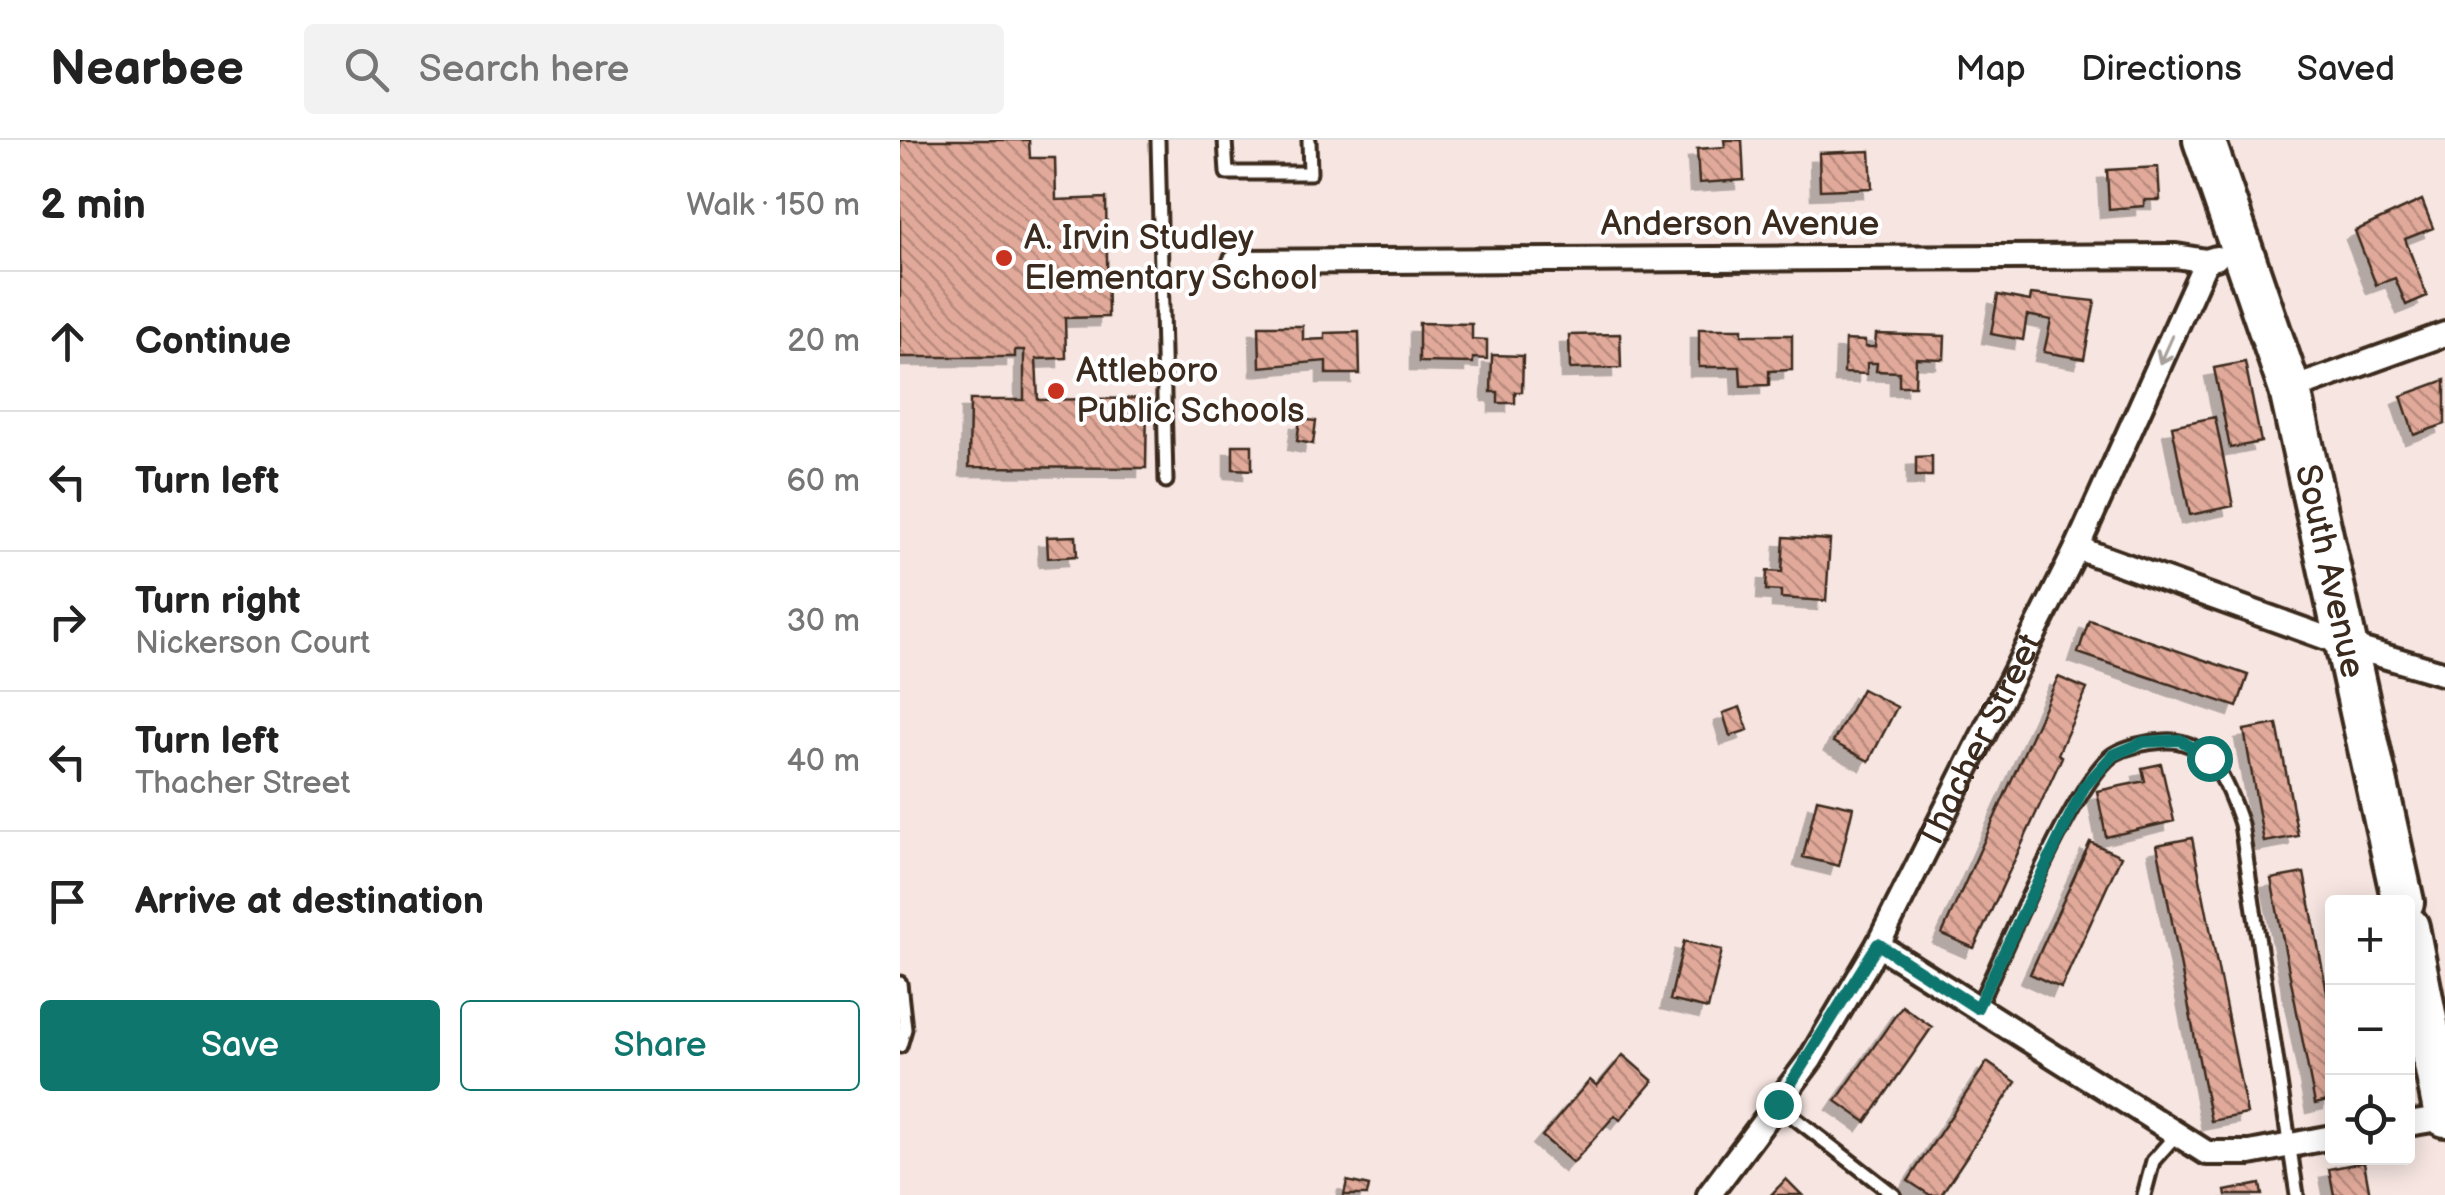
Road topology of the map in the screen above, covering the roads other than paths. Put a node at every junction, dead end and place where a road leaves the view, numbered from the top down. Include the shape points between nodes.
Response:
1 (1158, 140) edge
2 (1226, 140) edge
3 (1309, 140) edge
4 (2204, 140) edge
5 (2224, 254) junction
6 (1235, 262) dead end
7 (2445, 334) edge
8 (2290, 390) junction
9 (1166, 481) dead end
10 (2076, 548) junction
11 (2346, 644) junction
12 (2445, 674) edge
13 (2401, 895) edge
14 (1878, 944) junction
15 (2415, 963) edge
16 (900, 983) edge
17 (1977, 1008) junction
18 (900, 1046) edge
19 (1778, 1104) junction
20 (2445, 1117) edge
21 (2415, 1123) edge
22 (2175, 1136) junction
23 (2325, 1139) edge
24 (2289, 1145) junction
25 (1708, 1195) edge
26 (1894, 1195) edge
27 (2144, 1195) edge
28 (2297, 1195) edge

1 - 9 lane
2 - 3 lane via 1227,173 1310,173
4 - 5 highway
5 - 6 street, Anderson Avenue
5 - 8 highway, South Avenue
5 -> 10 street, Thacher Street
7 - 8 street
8 - 11 highway, South Avenue
10 - 11 street
10 - 14 street, Thacher Street
11 - 12 street
11 - 13 highway, South Avenue
14 - 17 street
14 - 19 street, Thacher Street
15 - 20 highway
16 - 18 lane
17 - 22 street
17 - 24 lane via 2084,787 2113,755 2144,742 2180,740 2209,758 2241,824
19 - 25 street, Thacher Street
19 - 26 lane
20 - 21 street
22 - 24 street via 2206,1153 2229,1155
22 - 27 lane via 2154,1161
23 - 24 street
24 - 28 lane

